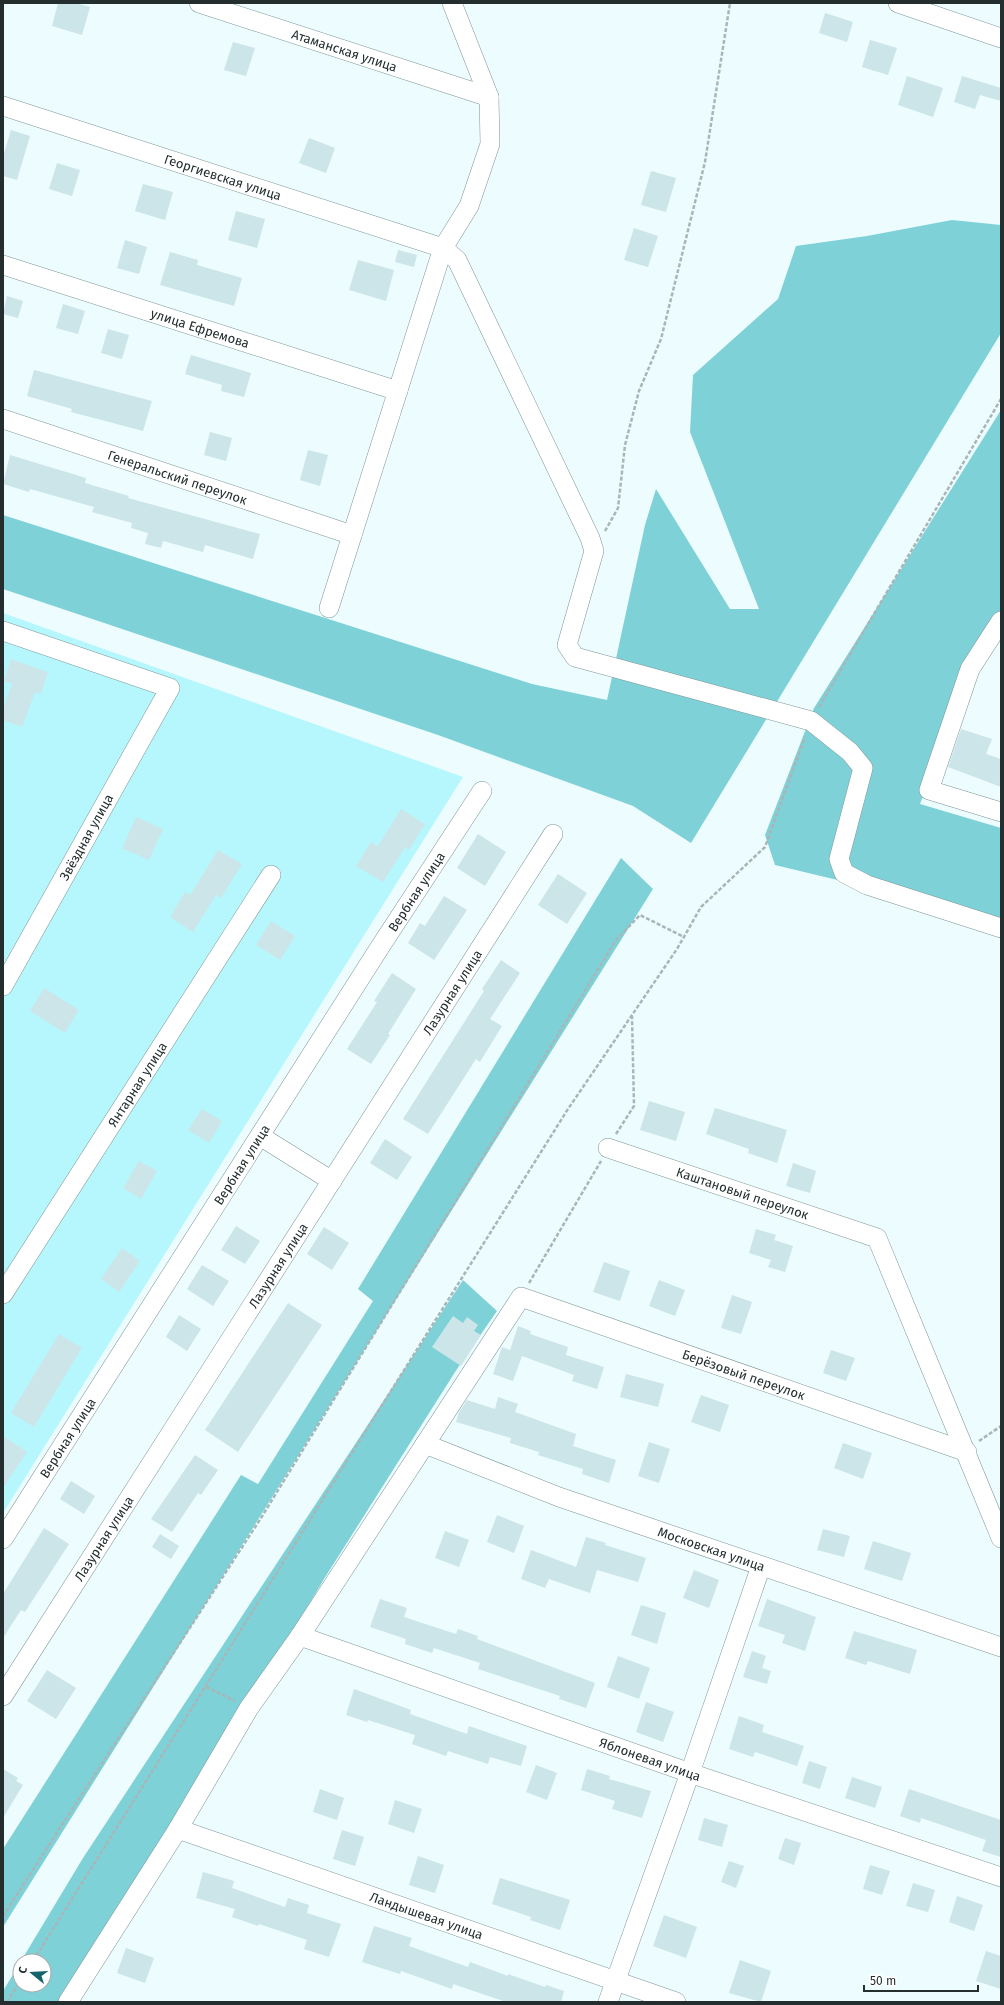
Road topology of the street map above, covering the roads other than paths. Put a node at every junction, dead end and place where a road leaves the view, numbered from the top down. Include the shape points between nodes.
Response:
1 (199, 3) edge
2 (452, 3) edge
3 (898, 3) edge
4 (1001, 38) edge
5 (489, 97) junction
6 (3, 106) edge
7 (443, 248) junction
8 (3, 265) edge
9 (398, 392) junction
10 (3, 419) edge
11 (352, 535) junction
12 (329, 608) dead end
13 (1001, 621) edge
14 (3, 631) edge
15 (482, 791) dead end
16 (1001, 812) edge
17 (553, 834) dead end
18 (272, 875) dead end
19 (1001, 928) edge
20 (3, 986) edge
21 (260, 1136) junction
22 (608, 1148) road end
23 (332, 1181) junction
24 (3, 1294) edge
25 (425, 1444) junction
26 (966, 1452) junction
27 (1001, 1538) edge
28 (3, 1539) edge
29 (761, 1566) junction
30 (300, 1636) junction
31 (1001, 1647) edge
32 (3, 1696) edge
33 (690, 1772) junction
34 (178, 1829) junction
35 (1001, 1877) edge
36 (615, 1982) junction
37 (68, 2002) edge
38 (608, 2002) edge
39 (676, 2002) edge

1 - 5 street, Атаманская улица
2 - 5 street
3 - 4 street
5 - 7 street via 490,144 470,206
6 - 7 street, Георгиевская улица
7 - 9 street
7 - 19 street via 457,260 590,538 594,551 567,645 575,657 811,721 850,752 863,768 839,859 844,874 867,885
8 - 9 street, улица Ефремова
9 - 11 street
10 - 11 street, Генеральский переулок
11 - 12 street
13 - 16 street via 970,669 929,790
14 - 20 street, Звёздная улица via 170,688
15 - 21 street, Вербная улица
17 - 23 street, Лазурная улица
18 - 24 street, Янтарная улица
21 - 23 street
21 - 28 street, Вербная улица
22 - 26 street, Каштановый переулок via 877,1238
23 - 32 street, Лазурная улица
25 - 26 street, Берёзовый переулок via 521,1297
25 - 29 street, Московская улица via 559,1497
25 - 30 street
26 - 27 street
29 - 31 street, Московская улица
29 - 33 street
30 - 33 street, Яблоневая улица
30 - 34 street via 249,1708
33 - 35 street, Яблоневая улица
33 - 36 street
34 - 36 street, Ландышевая улица
34 - 37 street
36 - 38 street
36 - 39 street, Ландышевая улица

